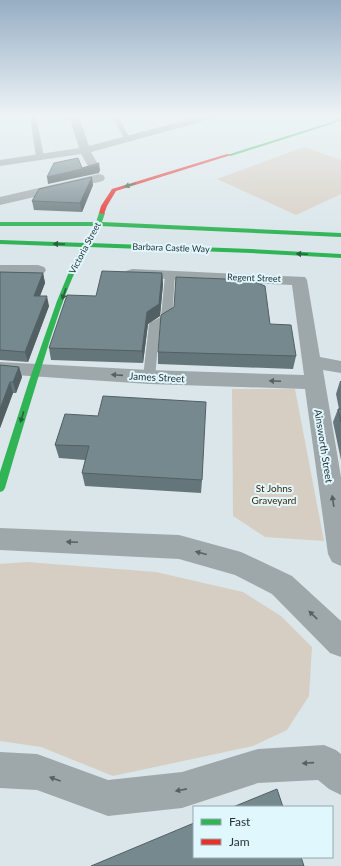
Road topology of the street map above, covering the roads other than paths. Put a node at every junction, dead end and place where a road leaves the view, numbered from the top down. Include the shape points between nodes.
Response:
1 (44, 156) edge
2 (88, 156) edge
3 (223, 156) edge
4 (40, 157) joint
5 (0, 163) edge
6 (99, 178) junction
7 (114, 190) junction
8 (5, 203) edge
9 (0, 224) edge
10 (97, 228) junction
11 (193, 228) junction
12 (341, 235) edge
13 (0, 242) edge
14 (341, 242) edge
15 (85, 245) junction
16 (251, 251) junction
17 (341, 256) edge
18 (8, 266) edge
19 (38, 270) dead end
20 (124, 270) edge
21 (170, 275) junction
22 (341, 367) edge
23 (0, 368) edge
24 (37, 370) junction
25 (312, 372) junction
26 (149, 377) junction
27 (0, 488) edge
28 (0, 539) edge
29 (341, 554) edge
30 (341, 642) edge
31 (0, 770) edge
32 (341, 777) edge

1 - 4 street
2 - 6 street
3 -> 7 main road
4 - 5 street
6 - 7 street
6 - 8 street
7 - 10 main road, Victoria Street via 104,206
9 - 10 main road, Barbara Castle Way
10 - 11 main road, Barbara Castle Way
10 - 15 main road, Victoria Street
10 - 16 main road via 106,238 206,243
11 - 12 main road, Barbara Castle Way
11 - 14 main road via 254,238
15 -> 13 main road, Barbara Castle Way
15 - 16 main road, Barbara Castle Way
15 -> 24 main road, Victoria Street via 71,273
17 -> 16 main road, Barbara Castle Way
18 - 19 street
20 - 21 street, Regent Street
21 - 25 street, Regent Street via 299,280
21 - 26 lane via 166,319 155,324
22 - 25 street, James Street
23 - 24 street, James Street
26 -> 24 street, James Street
24 -> 27 main road, Victoria Street
25 -> 26 street, James Street
29 -> 25 street, Ainsworth Street
30 -> 28 street via 282,585 241,564 179,547
32 -> 31 street via 324,762 258,766 182,790 108,798 37,772

